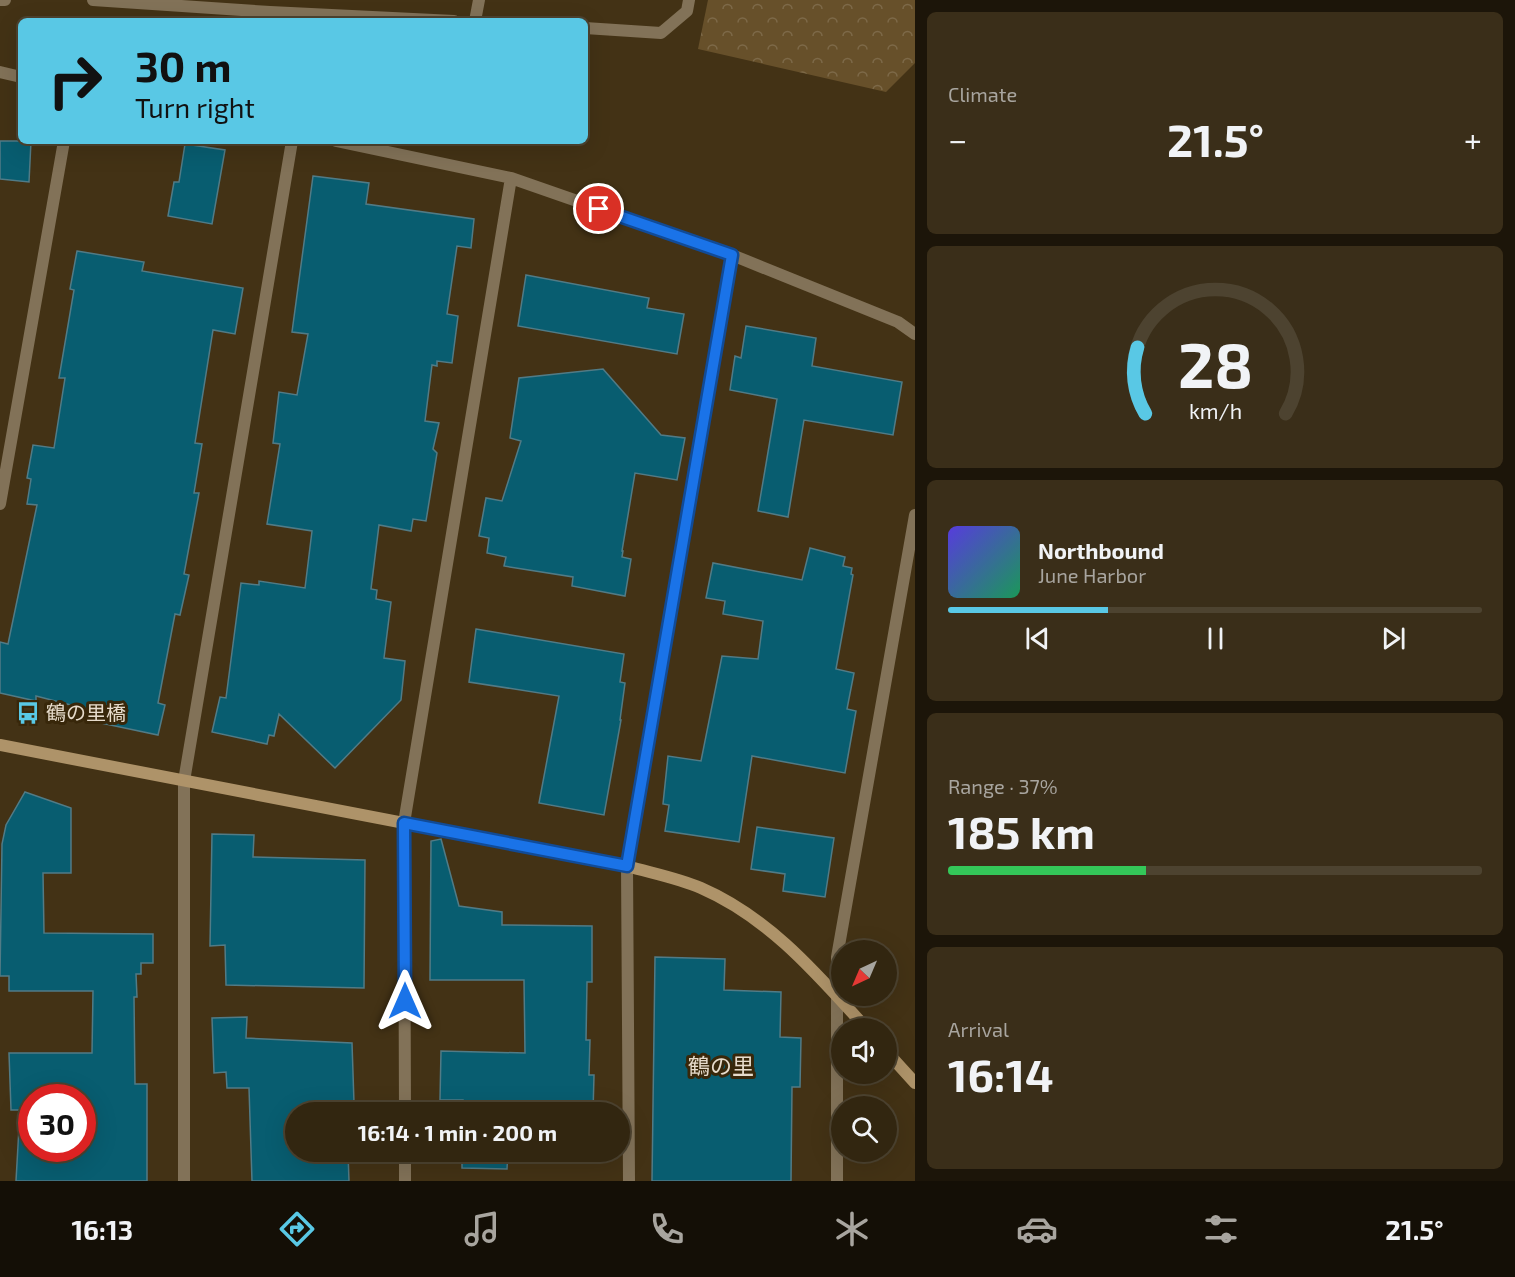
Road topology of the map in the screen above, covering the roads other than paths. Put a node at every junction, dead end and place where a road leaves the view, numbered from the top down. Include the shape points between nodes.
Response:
1 (0, 0) edge
2 (5, 0) edge
3 (93, 0) edge
4 (479, 0) edge
5 (689, 0) edge
6 (271, 6) edge
7 (417, 18) edge
8 (476, 18) edge
9 (588, 28) edge
10 (0, 72) edge
11 (18, 76) edge
12 (63, 144) edge
13 (291, 144) edge
14 (350, 144) edge
15 (510, 178) junction
16 (732, 255) junction
17 (915, 334) edge
18 (0, 504) edge
19 (915, 515) edge
20 (0, 745) edge
21 (184, 781) junction
22 (404, 823) junction
23 (627, 866) junction
24 (840, 940) edge
25 (831, 991) edge
26 (837, 1006) edge
27 (845, 1006) edge
28 (857, 1018) edge
29 (897, 1063) edge
30 (915, 1083) edge
31 (405, 1102) edge
32 (405, 1162) edge
33 (184, 1181) edge
34 (405, 1181) edge
35 (629, 1181) edge
36 (837, 1181) edge

1 - 2 street
3 - 6 street
4 - 8 street
5 - 9 street via 687,11 661,33
6 - 7 street
10 - 11 street
12 - 18 street
13 - 21 street
14 - 15 street
15 - 16 street
15 - 22 street
16 - 17 street via 898,322
16 - 23 street
19 - 24 street
20 - 21 street
21 - 22 street
21 - 33 street
22 - 23 street
22 - 31 street
23 - 25 street via 699,887 733,903 794,951
23 - 35 street
26 - 36 street
27 - 28 street
29 - 30 street
32 - 34 street

